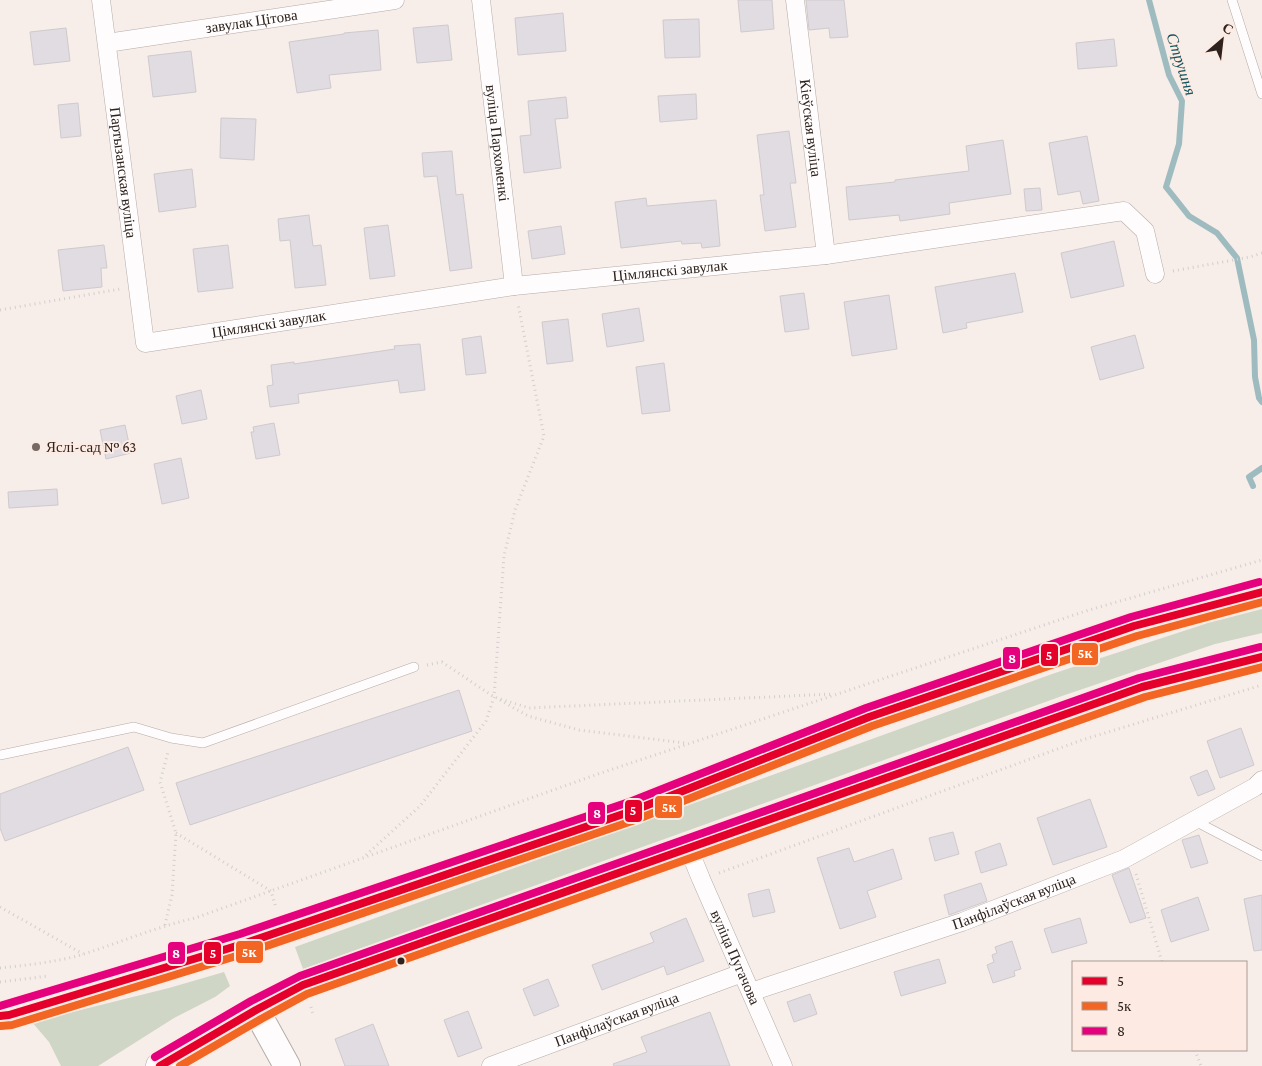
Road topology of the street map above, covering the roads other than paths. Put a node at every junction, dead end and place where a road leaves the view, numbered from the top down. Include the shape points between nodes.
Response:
1 (101, 0) edge
2 (395, 0) edge
3 (481, 0) edge
4 (795, 0) edge
5 (1232, 0) edge
6 (107, 43) junction
7 (1262, 94) edge
8 (826, 256) junction
9 (1155, 274) road end
10 (514, 286) junction
11 (145, 344) joint
12 (1262, 592) edge
13 (1262, 657) edge
14 (414, 667) road end
15 (0, 755) edge
16 (1262, 780) edge
17 (1193, 820) junction
18 (688, 848) junction
19 (1262, 856) edge
20 (742, 973) junction
21 (751, 992) junction
22 (256, 1010) junction
23 (0, 1016) edge
24 (160, 1066) edge
25 (288, 1066) edge
26 (491, 1066) edge
27 (783, 1066) edge

1 - 6 street, Партызанская вуліца
2 - 6 street, завулак Цітова
3 - 10 street, вуліца Пархоменкі
4 - 8 street, Кіеўская вуліца
5 - 7 lane
6 - 11 street, Партызанская вуліца
8 - 9 street, Цімлянскі завулак via 1124,211 1144,231
8 - 10 street, Цімлянскі завулак
10 - 11 street, Цімлянскі завулак
12 - 23 main road via 1134,626 879,714 635,810 243,944
13 - 18 main road via 1142,687
14 - 15 lane via 203,743 134,727
16 - 17 street, Панфілаўская вуліца
17 - 19 lane
17 - 21 street, Панфілаўская вуліца via 1130,855 962,922
18 - 20 street, вуліца Пугачова
18 - 22 main road via 303,984
20 - 21 street, вуліца Пугачова
20 - 26 street, Панфілаўская вуліца
21 - 27 street, вуліца Пугачова
22 - 24 main road
22 - 25 main road

